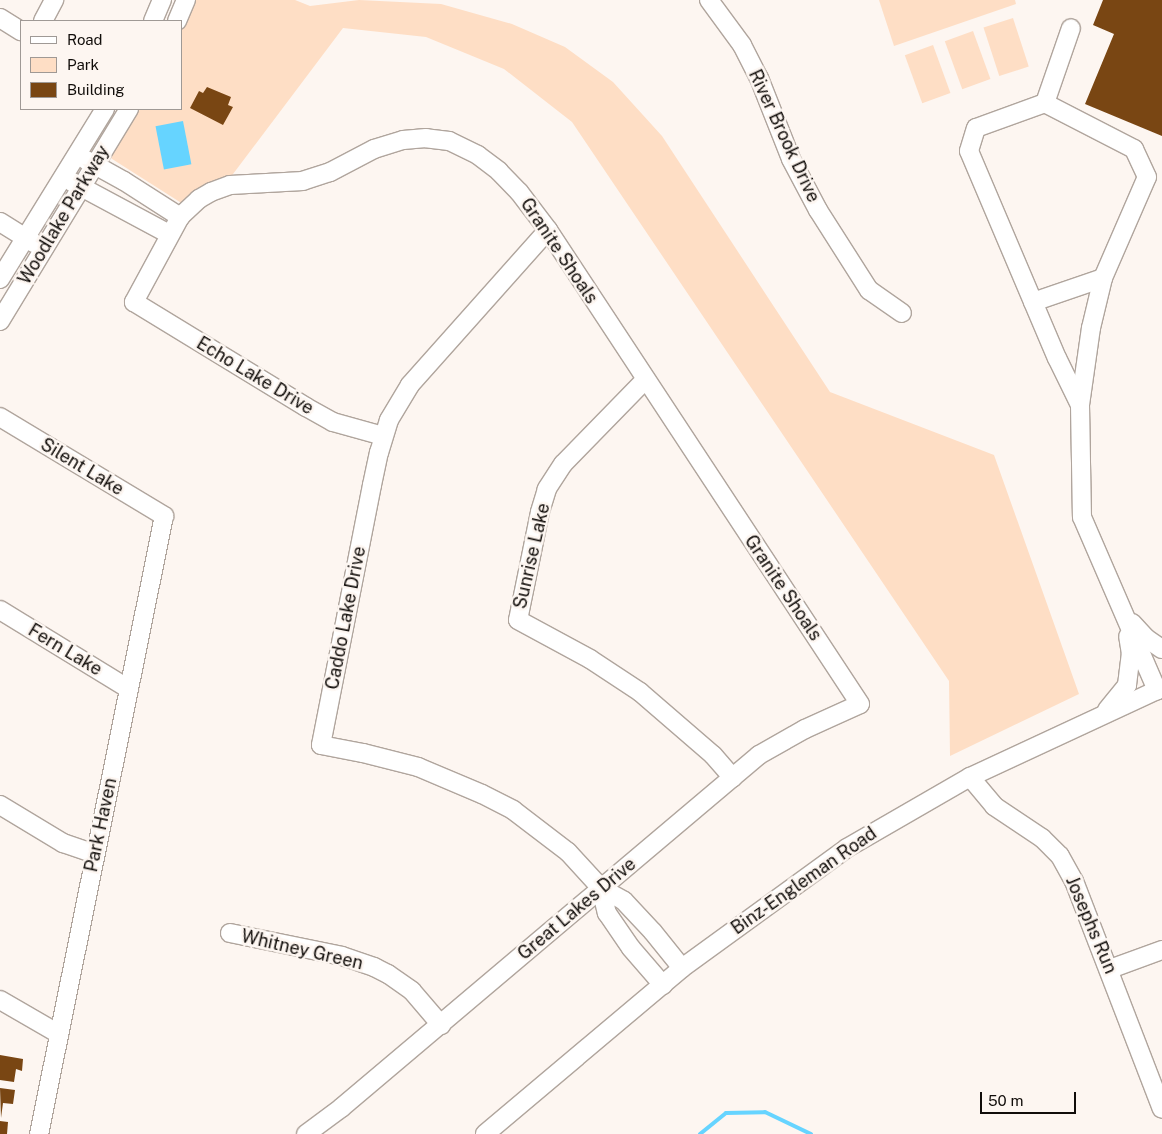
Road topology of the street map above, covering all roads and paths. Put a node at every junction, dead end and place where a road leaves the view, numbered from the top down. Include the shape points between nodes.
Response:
1 (54, 0) edge
2 (162, 0) edge
3 (186, 0) edge
4 (709, 0) edge
5 (0, 18) edge
6 (44, 20) edge
7 (152, 20) edge
8 (177, 20) edge
9 (1071, 28) dead end
10 (20, 30) edge
11 (1045, 102) junction
12 (104, 110) edge
13 (128, 110) edge
14 (76, 155) junction
15 (95, 165) junction
16 (62, 177) junction
17 (81, 187) junction
18 (133, 187) junction
19 (120, 208) junction
20 (180, 217) junction
21 (0, 222) edge
22 (548, 230) junction
23 (169, 234) junction
24 (25, 237) junction
25 (44, 248) junction
26 (0, 278) edge
27 (1103, 278) junction
28 (134, 302) joint
29 (1033, 302) junction
30 (902, 313) dead end
31 (0, 321) edge
32 (645, 380) junction
33 (1080, 405) junction
34 (0, 417) edge
35 (383, 436) junction
36 (164, 516) joint
37 (0, 610) edge
38 (1126, 616) junction
39 (1162, 649) edge
40 (129, 689) junction
41 (1159, 689) edge
42 (860, 704) joint
43 (1104, 714) junction
44 (970, 776) junction
45 (733, 778) junction
46 (0, 805) edge
47 (95, 854) junction
48 (601, 888) junction
49 (644, 923) junction
50 (230, 933) dead end
51 (625, 939) junction
52 (1162, 950) edge
53 (682, 968) junction
54 (1110, 969) junction
55 (663, 985) junction
56 (0, 1000) edge
57 (441, 1025) junction
58 (59, 1034) junction
59 (1162, 1109) edge
60 (38, 1134) edge
61 (306, 1134) edge
62 (485, 1134) edge

1 - 6 street
2 - 7 street
3 - 8 street
4 - 30 street, River Brook Drive via 742,45 759,78 791,159 818,210 869,290
5 - 10 street
9 - 11 street
11 - 27 street via 1134,149 1148,177
11 - 29 street via 976,128 969,150
12 - 14 street, Woodlake Parkway
13 - 15 street, Woodlake Parkway
14 - 15 street
14 - 16 street, Woodlake Parkway
15 - 17 street, Woodlake Parkway
15 - 18 street
16 - 17 street
16 - 24 street, Woodlake Parkway
17 - 19 street
17 - 25 street, Woodlake Parkway
18 - 19 street
18 - 20 street
19 - 23 street
20 - 22 street, Granite Shoals via 199,199 230,185 304,181 384,146 426,138 449,141 485,160 519,192
20 - 23 street, Granite Shoals
21 - 24 street
22 - 32 street, Granite Shoals
22 - 35 street, Caddo Lake Drive via 410,385
23 - 28 street, Granite Shoals
24 - 25 street
24 - 26 street, Woodlake Parkway
25 - 31 street, Woodlake Parkway
27 - 29 street
27 - 33 street via 1091,328
28 - 35 street, Echo Lake Drive via 333,422
29 - 33 street
32 - 42 street, Granite Shoals
32 - 45 street, Sunrise Lake via 562,464 547,489 518,620 590,659 640,692 713,755
33 - 38 street via 1082,517
34 - 36 street, Silent Lake
35 - 48 street, Caddo Lake Drive via 321,746 400,762 482,794 512,810 568,852
36 - 40 street, Park Haven
37 - 40 street, Fern Lake
38 - 39 street via 1146,638
38 - 41 street
38 - 43 street via 1131,654 1127,685
40 - 47 street, Park Haven
41 - 43 street, Binz-Engleman Road
42 - 45 street, Great Lakes Drive via 777,744
43 - 44 street, Binz-Engleman Road
44 - 53 street, Binz-Engleman Road via 847,848
44 - 54 street, Josephs Run via 994,806 1042,838 1060,856 1074,881
45 - 48 street, Great Lakes Drive
46 - 47 street via 63,843
47 - 58 street, Park Haven
48 - 49 street, Caddo Lake Drive via 624,901
48 - 51 street, Caddo Lake Drive via 607,914
48 - 57 street, Great Lakes Drive
49 - 51 street
49 - 53 street, Caddo Lake Drive
50 - 57 street, Whitney Green via 342,956 374,967 412,991
51 - 55 street, Caddo Lake Drive
52 - 54 street
53 - 55 street, Binz-Engleman Road
54 - 59 street, Josephs Run
55 - 62 street, Binz-Engleman Road
56 - 58 street
57 - 61 street, Great Lakes Drive
58 - 60 street, Park Haven

